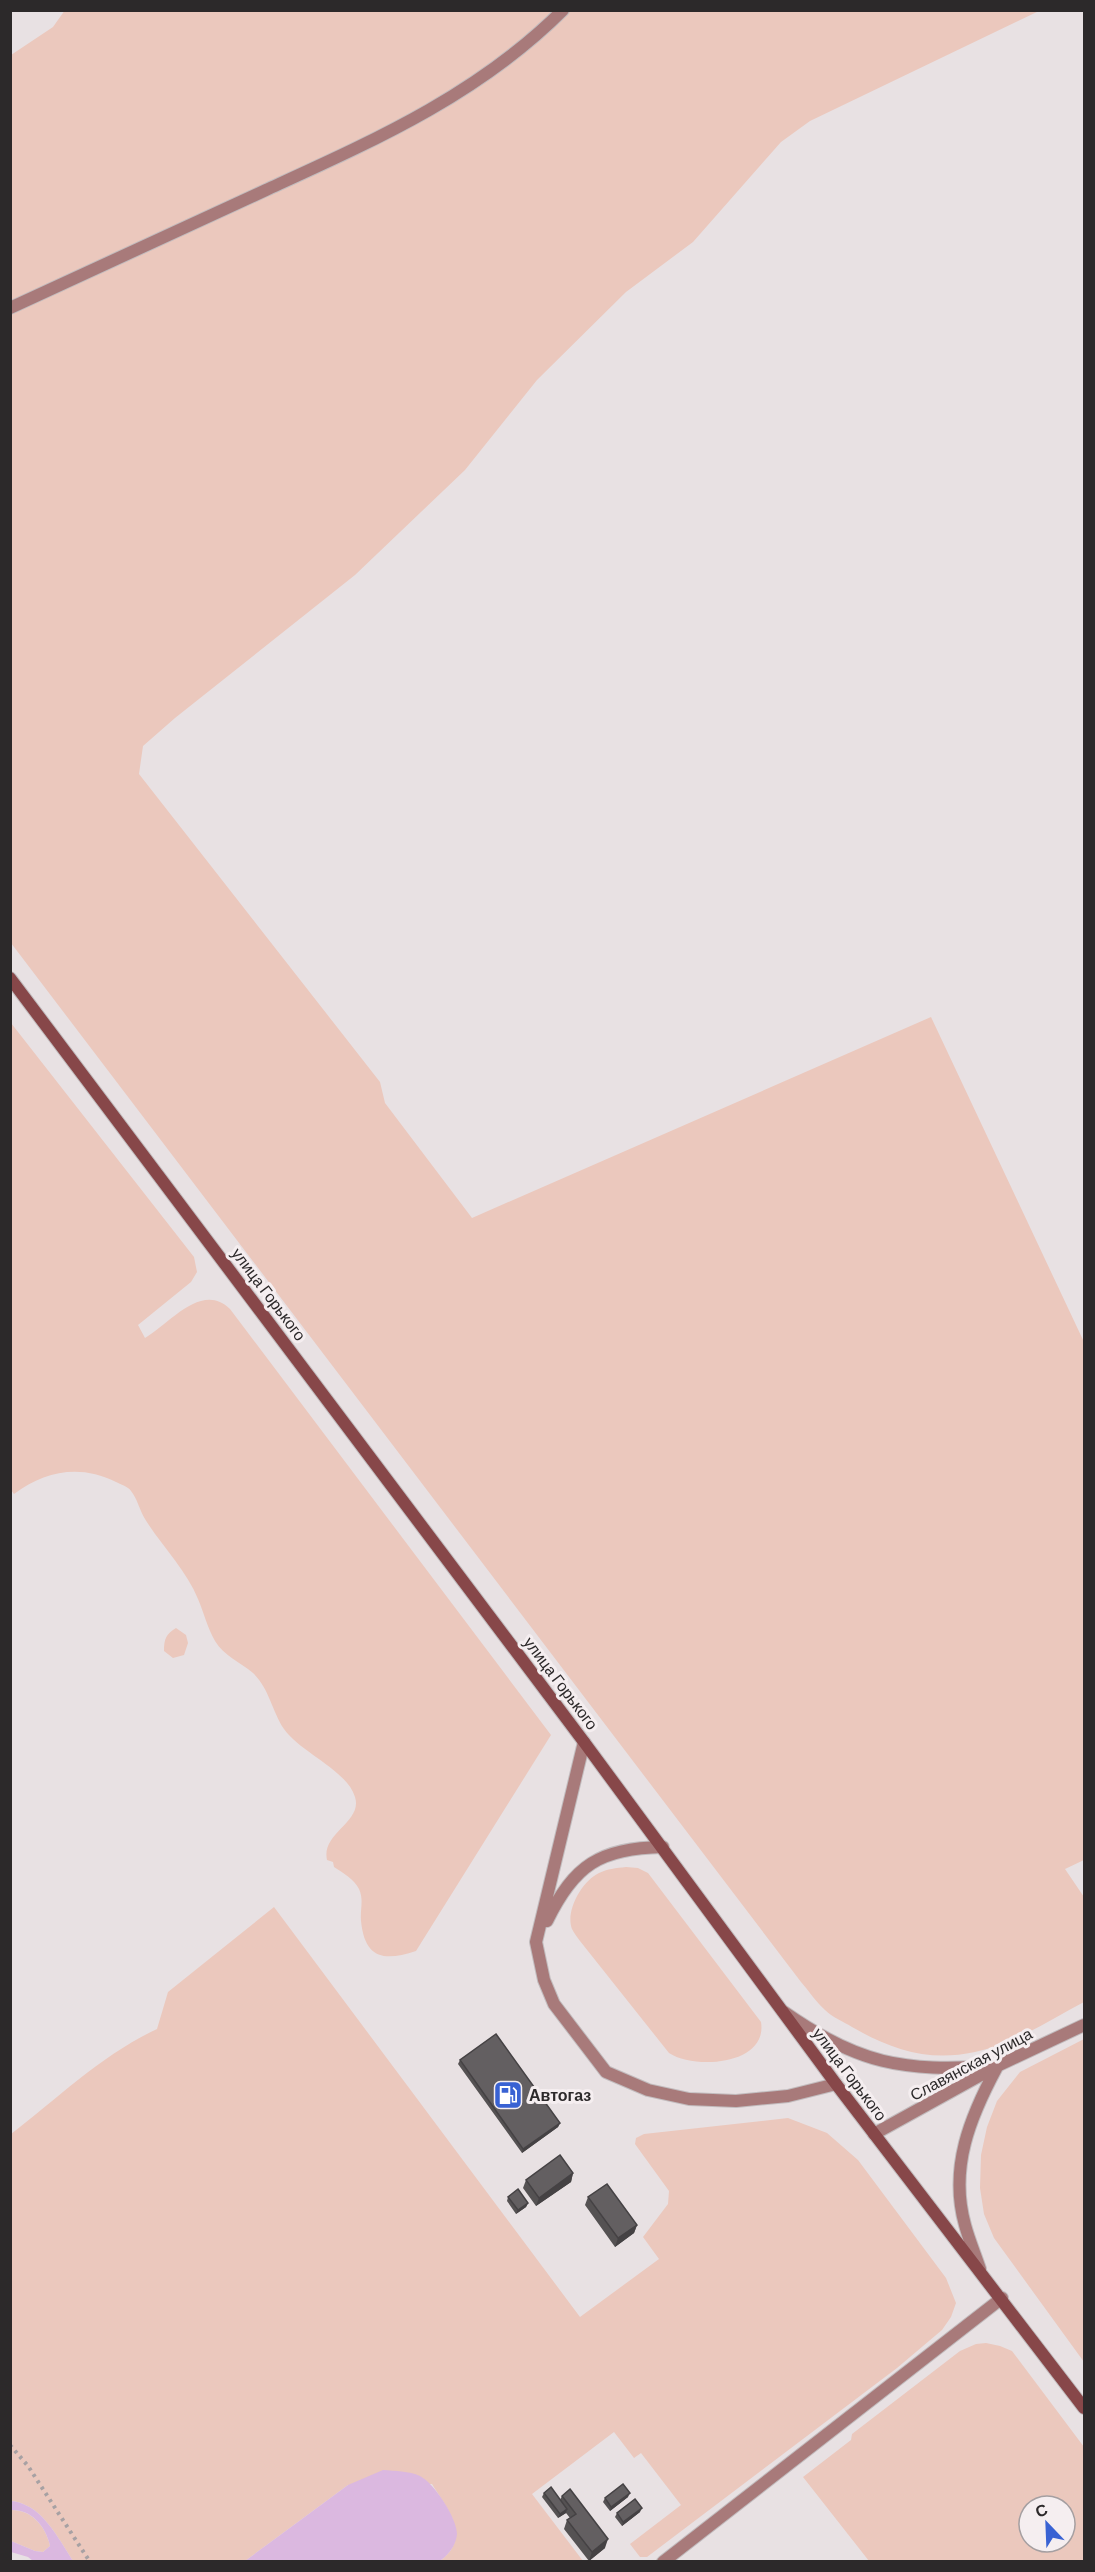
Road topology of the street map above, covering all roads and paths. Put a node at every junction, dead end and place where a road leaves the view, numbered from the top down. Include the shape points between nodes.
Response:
1 (563, 10) edge
2 (10, 308) edge
3 (10, 978) edge
4 (584, 1742) junction
5 (663, 1847) junction
6 (536, 1942) junction
7 (784, 2012) junction
8 (1084, 2025) edge
9 (997, 2066) junction
10 (836, 2084) junction
11 (874, 2134) junction
12 (980, 2269) junction
13 (1002, 2298) junction
14 (1084, 2408) edge
15 (10, 2445) edge
16 (90, 2562) edge
17 (663, 2562) edge

1 - 2 street via 449,100 365,144
3 - 4 main road, улица Горького
4 - 5 main road, улица Горького
4 - 6 street
5 - 6 street via 634,1848 591,1863 574,1877 557,1900
5 - 7 main road, улица Горького
6 - 10 street via 554,2004 606,2072 628,2083 689,2099 736,2101 789,2096
7 - 9 street via 823,2038 871,2059 950,2069
7 - 10 main road, улица Горького
8 - 9 street, Славянская улица
9 - 11 street, Славянская улица
9 - 12 street via 968,2126 960,2177 960,2204
10 - 11 main road, улица Горького
11 - 12 main road, улица Горького
12 - 13 main road, улица Горького
13 - 14 main road, улица Горького
13 - 17 street
15 - 16 path via 28,2466

